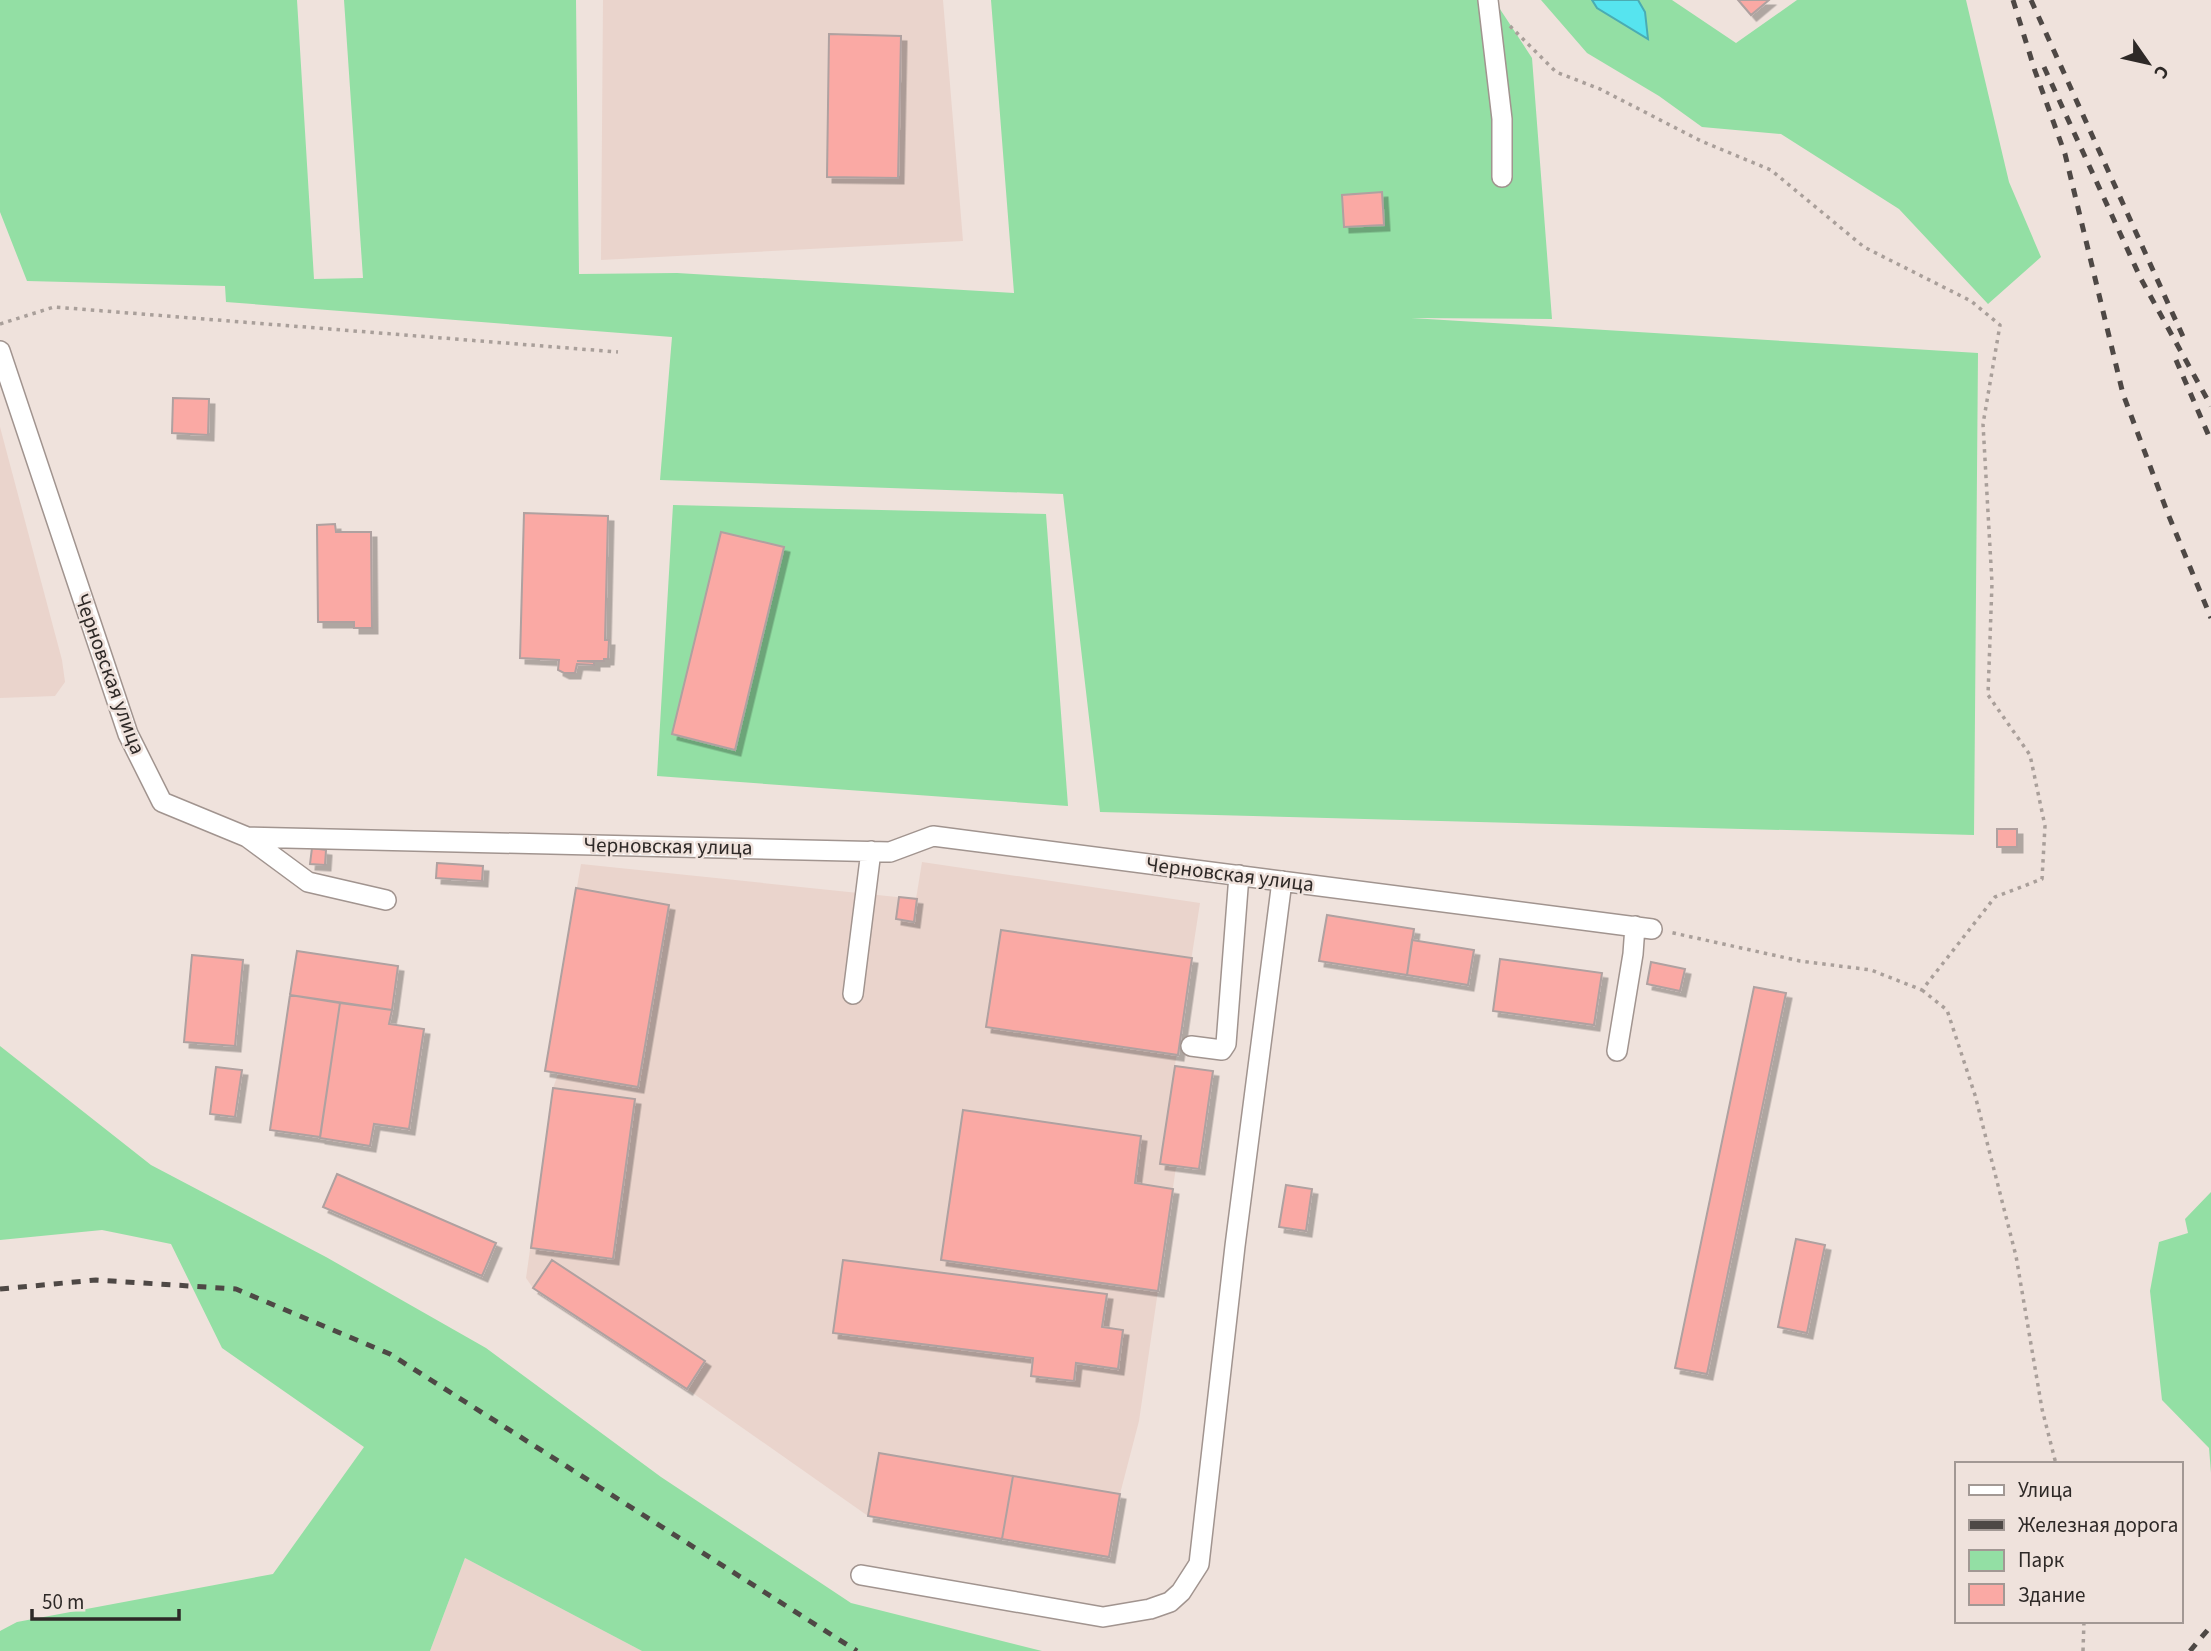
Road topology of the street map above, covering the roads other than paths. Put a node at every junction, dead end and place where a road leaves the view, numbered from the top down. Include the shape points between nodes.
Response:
1 (1488, 0) edge
2 (1502, 177) dead end
3 (0, 351) edge
4 (247, 837) junction
5 (871, 851) junction
6 (1239, 875) junction
7 (1282, 881) junction
8 (386, 900) dead end
9 (853, 994) dead end
10 (1191, 1046) dead end
11 (1617, 1051) dead end
12 (862, 1575) dead end

1 - 2 street via 1502,119
3 - 4 street, Черновская улица via 128,734 162,802
4 - 5 street, Черновская улица
4 - 8 street via 308,882
5 - 6 street, Черновская улица via 890,852 933,836
5 - 9 street
6 - 7 street, Черновская улица
6 - 10 street via 1226,1044 1222,1050
7 - 11 street, Черновская улица via 1643,927 1633,954
7 - 12 street via 1199,1564 1170,1601 1103,1617

